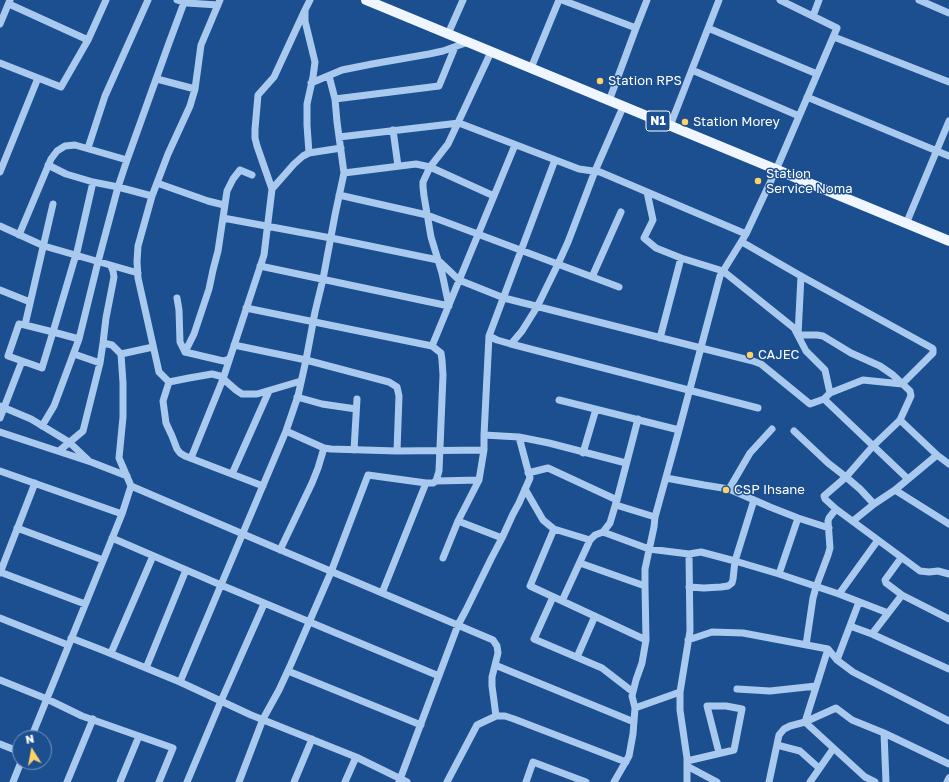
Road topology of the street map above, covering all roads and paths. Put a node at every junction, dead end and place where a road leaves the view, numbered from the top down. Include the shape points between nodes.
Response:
1 (106, 0) edge
2 (148, 0) edge
3 (310, 0) edge
4 (366, 0) edge
5 (463, 0) edge
6 (561, 0) edge
7 (647, 0) edge
8 (719, 0) edge
9 (780, 0) edge
10 (820, 0) edge
11 (918, 0) edge
12 (182, 1) edge
13 (10, 2) edge
14 (219, 3) edge
15 (305, 10) junction
16 (949, 13) edge
17 (814, 16) junction
18 (0, 24) edge
19 (636, 28) junction
20 (708, 28) junction
21 (448, 34) junction
22 (834, 37) junction
23 (88, 40) junction
24 (468, 42) junction
25 (454, 47) junction
26 (492, 52) junction
27 (0, 63) edge
28 (531, 68) junction
29 (692, 70) junction
30 (817, 74) junction
31 (329, 76) junction
32 (38, 78) junction
33 (157, 79) junction
34 (949, 82) edge
35 (312, 83) junction
36 (195, 88) junction
37 (807, 97) junction
38 (335, 99) junction
39 (609, 101) junction
40 (623, 107) junction
41 (799, 116) junction
42 (949, 121) edge
43 (459, 123) junction
44 (670, 126) junction
45 (392, 130) junction
46 (339, 137) junction
47 (514, 145) junction
48 (88, 148) junction
49 (341, 148) junction
50 (937, 150) junction
51 (309, 153) junction
52 (949, 156) edge
53 (127, 160) junction
54 (556, 160) junction
55 (48, 165) junction
56 (398, 166) junction
57 (430, 167) junction
58 (776, 170) junction
59 (595, 171) junction
60 (0, 172) edge
61 (344, 173) junction
62 (252, 175) dead end
63 (93, 182) junction
64 (157, 183) junction
65 (118, 187) junction
66 (272, 190) junction
67 (647, 192) junction
68 (339, 195) junction
69 (152, 196) junction
70 (494, 196) junction
71 (53, 204) dead end
72 (224, 205) junction
73 (621, 212) dead end
74 (427, 215) junction
75 (223, 218) junction
76 (906, 224) junction
77 (0, 226) edge
78 (267, 226) junction
79 (478, 234) junction
80 (746, 234) junction
81 (19, 235) junction
82 (331, 238) junction
83 (949, 241) edge
84 (742, 242) junction
85 (44, 246) junction
86 (522, 251) junction
87 (76, 255) junction
88 (681, 258) junction
89 (438, 260) junction
90 (98, 262) junction
91 (558, 264) junction
92 (111, 266) junction
93 (260, 266) junction
94 (722, 271) junction
95 (138, 273) junction
96 (592, 276) junction
97 (801, 276) junction
98 (323, 279) junction
99 (459, 280) junction
100 (619, 287) dead end
101 (0, 290) edge
102 (177, 298) dead end
103 (504, 298) junction
104 (30, 302) junction
105 (449, 306) junction
106 (537, 307) junction
107 (246, 308) junction
108 (313, 322) junction
109 (25, 325) junction
110 (53, 332) junction
111 (798, 335) junction
112 (489, 336) junction
113 (660, 338) junction
114 (79, 339) junction
115 (103, 343) junction
116 (511, 344) junction
117 (234, 345) junction
118 (432, 346) junction
119 (153, 347) junction
120 (701, 348) junction
121 (184, 352) junction
122 (74, 354) junction
123 (121, 354) junction
124 (229, 359) junction
125 (306, 360) junction
126 (22, 361) junction
127 (100, 363) junction
128 (223, 379) junction
129 (301, 381) junction
130 (169, 382) junction
131 (902, 384) junction
132 (690, 390) junction
133 (270, 391) junction
134 (830, 393) junction
135 (298, 398) junction
136 (357, 399) dead end
137 (824, 399) junction
138 (559, 400) dead end
139 (2, 407) edge
140 (758, 408) dead end
141 (356, 409) junction
142 (596, 409) junction
143 (0, 418) edge
144 (638, 420) junction
145 (900, 420) junction
146 (42, 426) junction
147 (772, 428) dead end
148 (679, 430) junction
149 (286, 431) junction
150 (794, 431) dead end
151 (0, 432) edge
152 (484, 435) junction
153 (519, 437) junction
154 (69, 442) junction
155 (873, 446) junction
156 (324, 448) junction
157 (354, 450) junction
158 (484, 450) junction
159 (59, 451) junction
160 (397, 451) junction
161 (440, 451) junction
162 (583, 453) junction
163 (937, 454) junction
164 (191, 458) junction
165 (91, 462) junction
166 (626, 464) junction
167 (949, 464) edge
168 (0, 471) edge
169 (528, 473) junction
170 (232, 474) junction
171 (127, 476) junction
172 (846, 477) junction
173 (666, 478) junction
174 (908, 479) junction
175 (478, 480) junction
176 (436, 481) junction
177 (35, 483) junction
178 (426, 483) junction
179 (131, 486) junction
180 (263, 486) junction
181 (525, 489) junction
182 (729, 489) junction
183 (895, 490) junction
184 (754, 500) junction
185 (616, 503) junction
186 (874, 504) junction
187 (836, 509) junction
188 (122, 514) junction
189 (655, 517) junction
190 (798, 518) junction
191 (458, 521) junction
192 (853, 521) junction
193 (949, 524) edge
194 (17, 528) junction
195 (554, 528) junction
196 (829, 528) junction
197 (604, 532) junction
198 (243, 534) junction
199 (112, 538) junction
200 (502, 538) junction
201 (590, 540) junction
202 (878, 540) junction
203 (649, 548) junction
204 (280, 550) junction
205 (688, 554) junction
206 (153, 556) junction
207 (443, 558) dead end
208 (901, 558) junction
209 (103, 560) junction
210 (735, 561) junction
211 (580, 563) junction
212 (186, 570) junction
213 (331, 572) junction
214 (0, 573) edge
215 (779, 574) junction
216 (949, 574) edge
217 (221, 585) junction
218 (645, 586) junction
219 (689, 587) junction
220 (816, 587) junction
221 (382, 593) junction
222 (839, 594) junction
223 (902, 594) junction
224 (553, 597) junction
225 (562, 601) junction
226 (859, 602) junction
227 (85, 604) junction
228 (264, 604) junction
229 (888, 613) junction
230 (596, 616) junction
231 (0, 618) edge
232 (949, 619) edge
233 (309, 622) junction
234 (458, 625) junction
235 (850, 626) junction
236 (872, 634) junction
237 (646, 640) junction
238 (688, 640) junction
239 (70, 642) junction
240 (806, 645) junction
241 (828, 649) junction
242 (111, 653) junction
243 (577, 657) junction
244 (837, 660) junction
245 (495, 665) junction
246 (948, 666) edge
247 (146, 668) junction
248 (288, 671) junction
249 (439, 676) junction
250 (0, 680) edge
251 (180, 682) junction
252 (816, 686) junction
253 (738, 689) dead end
254 (633, 692) junction
255 (680, 692) junction
256 (47, 699) junction
257 (221, 701) junction
258 (635, 708) junction
259 (496, 716) junction
260 (93, 719) junction
261 (263, 719) junction
262 (949, 721) edge
263 (634, 722) junction
264 (805, 722) junction
265 (421, 725) junction
266 (34, 730) edge
267 (884, 733) junction
268 (140, 736) junction
269 (312, 739) junction
270 (0, 744) edge
271 (777, 745) junction
272 (12, 749) edge
273 (833, 749) junction
274 (718, 753) junction
275 (356, 757) junction
276 (626, 762) junction
277 (687, 763) junction
278 (949, 764) edge
279 (820, 768) junction
280 (18, 770) edge
281 (949, 778) edge
282 (570, 779) edge
283 (399, 780) edge
284 (863, 780) edge
285 (13, 782) edge
286 (67, 782) edge
287 (120, 782) edge
288 (159, 782) edge
289 (187, 782) edge
290 (239, 782) edge
291 (294, 782) edge
292 (345, 782) edge
293 (407, 782) edge
294 (447, 782) edge
295 (526, 782) edge
296 (586, 782) edge
297 (614, 782) edge
298 (687, 782) edge
299 (717, 782) edge
300 (769, 782) edge
301 (810, 782) edge
302 (875, 782) edge
303 (886, 782) edge
304 (947, 782) edge

1 - 23 street
2 - 48 street via 105,96
3 - 15 street
4 - 21 main road, N1
5 - 21 street
6 - 19 street
6 - 28 street
7 - 19 street
8 - 20 street
9 - 17 street
10 - 17 street
11 - 16 street
12 - 14 street
12 - 33 street
13 - 18 street
13 - 23 street
14 - 36 street via 201,45
15 - 35 street via 305,21 315,62
15 - 66 street via 274,77 258,95 255,138
17 - 22 street via 837,28
19 - 39 street
20 - 29 street
20 - 30 street
21 - 24 main road, N1
22 - 30 street
22 - 34 street
23 - 32 street via 61,87
24 - 25 street
24 - 26 main road, N1
25 - 31 street via 342,70
25 - 38 street via 439,86
26 - 28 main road, N1
26 - 43 street
27 - 32 street
28 - 39 main road, N1
29 - 41 street
29 - 44 street
30 - 37 street
31 - 35 street
31 - 38 street
32 - 60 street
33 - 36 street
33 - 53 street
35 - 51 street via 307,104
36 - 64 street via 190,106
37 - 41 street
37 - 50 street
38 - 46 street
39 - 40 main road, N1
40 - 44 main road, N1
40 - 59 street
41 - 58 street
42 - 50 street
43 - 45 street
43 - 47 street
43 - 57 street via 448,144
44 - 58 main road, N1
45 - 46 street
45 - 56 street
46 - 49 street
47 - 54 street
47 - 70 street
48 - 53 street
48 - 55 street via 65,146
49 - 51 street
49 - 61 street
50 - 52 street
50 - 76 street
51 - 66 street via 298,160
53 - 65 street
54 - 59 street via 579,169
54 - 86 street
55 - 63 street via 66,174
55 - 81 street
56 - 57 street via 416,164
56 - 61 street
57 - 70 street
57 - 74 street via 423,182
58 - 76 main road, N1
58 - 80 street
59 - 67 street
59 - 91 street
61 - 68 street
62 - 72 street via 240,170 227,191
63 - 65 street
63 - 87 street
64 - 69 street
64 - 72 street
65 - 69 street
65 - 90 street
66 - 78 street
67 - 80 street
67 - 88 street via 653,220 644,238 656,248
68 - 74 street
68 - 82 street
69 - 95 street via 138,246
70 - 79 street
71 - 85 street
72 - 75 street
73 - 96 street
74 - 79 street
74 - 89 street
75 - 78 street
75 - 121 street via 209,289 194,334
76 - 83 main road, N1
77 - 81 street
78 - 82 street
78 - 93 street
79 - 86 street
79 - 99 street
80 - 84 street
81 - 85 street
82 - 89 street
82 - 98 street
84 - 94 street
84 - 97 street
85 - 87 street
85 - 104 street
86 - 91 street
86 - 103 street
87 - 90 street
87 - 110 street
88 - 94 street
88 - 113 street
89 - 99 street
89 - 105 street
90 - 92 street
90 - 114 street
91 - 96 street
91 - 106 street
92 - 95 street
92 - 115 street via 114,277
93 - 98 street
93 - 107 street
94 - 111 street via 794,328
94 - 120 street
95 - 119 street
96 - 100 street
97 - 111 street
97 - 131 street via 933,349 933,353
98 - 105 street
98 - 108 street
99 - 103 street
99 - 105 street
101 - 104 street
102 - 121 street via 180,342
103 - 106 street
103 - 112 street
104 - 109 street
105 - 118 street
106 - 113 street
106 - 116 street
107 - 108 street
107 - 117 street
108 - 118 street
108 - 125 street
109 - 110 street
109 - 126 street via 19,324 8,356
110 - 114 street
110 - 126 street via 42,368
111 - 131 street via 828,338 851,353 880,366
111 - 134 street via 806,351 825,370
112 - 116 street
112 - 152 street
113 - 120 street
114 - 122 street
115 - 123 street via 112,345
115 - 127 street
116 - 132 street
117 - 124 street
117 - 125 street
118 - 161 street via 441,353 442,360
119 - 123 street
119 - 130 street via 159,372
120 - 132 street
120 - 137 street via 761,364 810,404
121 - 124 street via 224,361
122 - 127 street
122 - 146 street via 54,406
123 - 171 street via 123,417 119,458
124 - 128 street
125 - 129 street
125 - 160 street via 389,382 397,387
126 - 139 street
127 - 154 street via 83,431
128 - 130 street via 212,374
128 - 133 street via 242,394
128 - 164 street
129 - 133 street
129 - 135 street
130 - 164 street via 163,401 166,423 177,449
131 - 134 street via 863,380
131 - 145 street via 910,391 911,396
132 - 140 street
132 - 148 street
133 - 170 street
134 - 137 street
135 - 141 street
135 - 149 street
136 - 141 street
137 - 155 street
138 - 142 street
139 - 143 street
139 - 146 street
141 - 157 street
142 - 144 street
142 - 162 street
144 - 148 street
144 - 166 street
145 - 155 street
145 - 163 street
146 - 154 street
147 - 182 street via 750,454
148 - 173 street
149 - 156 street
149 - 180 street
150 - 172 street
151 - 159 street
152 - 153 street
152 - 158 street
153 - 162 street
153 - 169 street
154 - 159 street
154 - 165 street
155 - 172 street
155 - 174 street
156 - 157 street
156 - 204 street via 312,483
157 - 160 street
158 - 161 street
158 - 175 street
159 - 165 street
160 - 161 street
161 - 176 street
162 - 166 street
163 - 167 street
163 - 174 street
164 - 170 street
165 - 171 street
166 - 185 street
168 - 177 street
169 - 181 street via 530,478
169 - 185 street via 548,468
170 - 180 street
171 - 179 street
172 - 186 street
172 - 187 street via 824,496
173 - 182 street
173 - 189 street
174 - 183 street
175 - 176 street
175 - 191 street
176 - 178 street
177 - 188 street
177 - 194 street
178 - 213 street via 368,475
178 - 221 street
179 - 188 street
179 - 198 street
180 - 198 street
181 - 195 street via 544,520
181 - 200 street
182 - 184 street
183 - 186 street
183 - 193 street
184 - 190 street
184 - 210 street
185 - 189 street
185 - 197 street via 610,523
186 - 192 street
187 - 192 street
187 - 196 street via 829,518
188 - 199 street
189 - 203 street
190 - 196 street
190 - 215 street
191 - 200 street
191 - 207 street
192 - 202 street
194 - 209 street
194 - 214 street
195 - 201 street
195 - 224 street via 530,586
196 - 220 street via 828,555
197 - 201 street
197 - 203 street
198 - 204 street
198 - 217 street
199 - 206 street
199 - 209 street
200 - 234 street
201 - 211 street
202 - 208 street
202 - 222 street
203 - 205 street
203 - 218 street
204 - 213 street
205 - 210 street via 701,552
205 - 219 street
206 - 212 street
206 - 242 street
208 - 216 street via 920,571
208 - 223 street via 885,580
209 - 227 street
210 - 215 street
210 - 219 street via 732,583 728,586
211 - 218 street
211 - 225 street
212 - 217 street
212 - 247 street
213 - 221 street
213 - 233 street
214 - 227 street
215 - 220 street
217 - 228 street
217 - 251 street
218 - 237 street
219 - 238 street
220 - 222 street
220 - 240 street
221 - 234 street
222 - 226 street
223 - 229 street
223 - 232 street
224 - 225 street
224 - 243 street via 534,638
225 - 230 street
226 - 229 street
226 - 235 street
227 - 239 street
228 - 233 street
228 - 257 street
229 - 236 street
230 - 237 street
230 - 243 street
231 - 239 street
233 - 248 street
233 - 249 street
234 - 245 street via 493,640 498,653
234 - 249 street
235 - 236 street
235 - 244 street
236 - 246 street
237 - 254 street
238 - 240 street via 712,632 743,633
238 - 255 street
239 - 242 street
239 - 256 street
240 - 241 street
241 - 244 street
241 - 252 street
242 - 247 street
243 - 254 street via 602,668
244 - 262 street via 853,672
245 - 259 street via 492,686
245 - 263 street
247 - 251 street
248 - 261 street
248 - 265 street
249 - 265 street
250 - 256 street
251 - 257 street
252 - 253 street via 770,692
252 - 264 street
254 - 258 street
255 - 258 street
255 - 277 street
256 - 260 street
256 - 266 street
257 - 261 street
257 - 289 street
258 - 263 street
259 - 276 street via 506,716
259 - 294 street via 477,725
260 - 268 street
260 - 286 street
261 - 269 street
261 - 290 street
263 - 276 street
264 - 267 street via 836,708 852,720
264 - 271 street via 784,729 779,735
264 - 273 street
265 - 283 street
267 - 278 street
267 - 303 street
268 - 287 street
268 - 288 street via 173,748
269 - 275 street
269 - 291 street
270 - 272 street
271 - 279 street via 800,751
271 - 300 street
273 - 279 street
273 - 284 street
274 - 274 street via 734,750 742,709 707,706
274 - 277 street
275 - 283 street
275 - 292 street
276 - 297 street
277 - 298 street
277 - 299 street
279 - 301 street
280 - 285 street
281 - 304 street
282 - 295 street via 533,762
282 - 296 street
283 - 293 street
284 - 302 street

